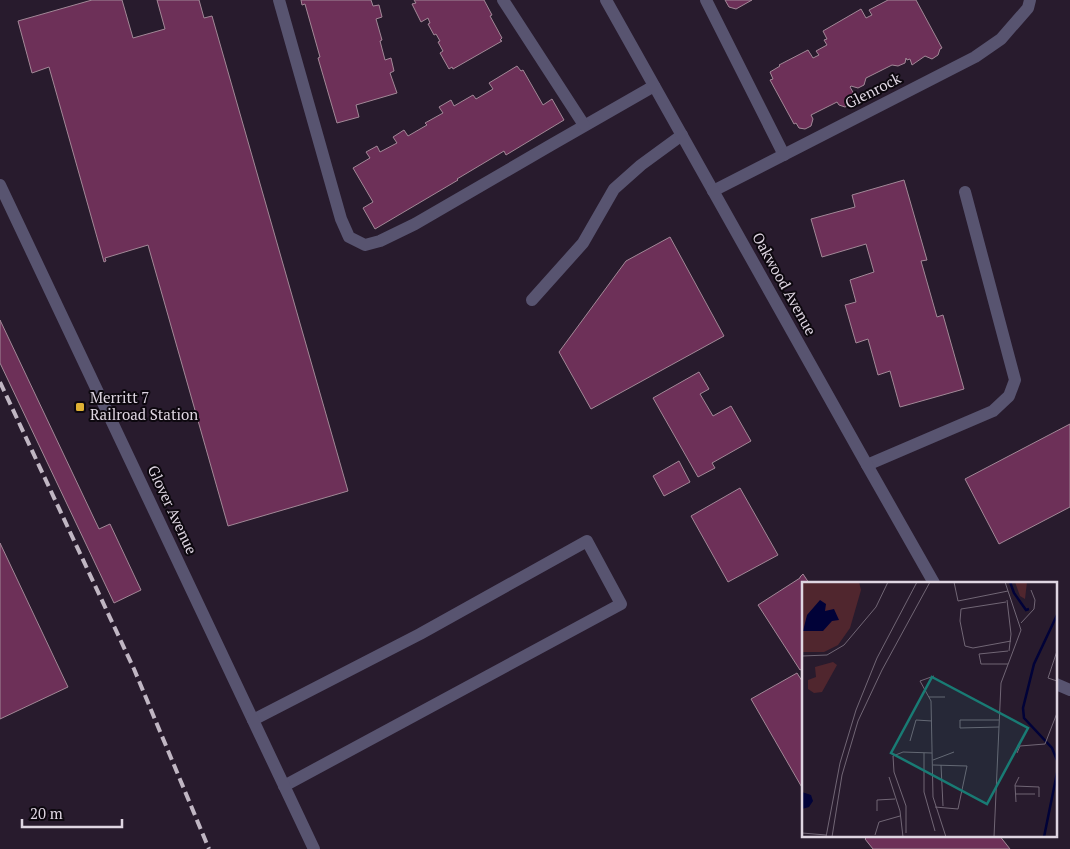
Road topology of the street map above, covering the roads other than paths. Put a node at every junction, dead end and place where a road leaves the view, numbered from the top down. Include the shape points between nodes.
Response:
1 (278, 0) edge
2 (503, 0) edge
3 (606, 0) edge
4 (706, 0) edge
5 (1030, 0) edge
6 (654, 86) junction
7 (584, 125) junction
8 (682, 135) junction
9 (784, 155) junction
10 (0, 185) edge
11 (713, 191) junction
12 (965, 192) dead end
13 (532, 300) dead end
14 (867, 466) junction
15 (933, 582) edge
16 (1058, 685) edge
17 (1070, 690) edge
18 (253, 720) junction
19 (284, 786) junction
20 (314, 849) edge

1 - 7 street via 341,219 349,237 365,245 415,224
2 - 7 street
3 - 6 street, Oakwood Avenue
4 - 9 street
5 - 9 street, Glenrock via 1028,8 1001,39 975,57
6 - 7 street
6 - 8 street, Oakwood Avenue
8 - 11 street, Oakwood Avenue
8 - 13 street via 614,189 583,243
9 - 11 street, Glenrock
10 - 18 street, Glover Avenue
11 - 14 street, Oakwood Avenue
12 - 14 street via 1015,380 1009,396 992,411
14 - 15 street, Oakwood Avenue
16 - 17 street
18 - 19 street, Glover Avenue
18 - 19 street via 420,634 587,541 621,604
19 - 20 street, Glover Avenue

